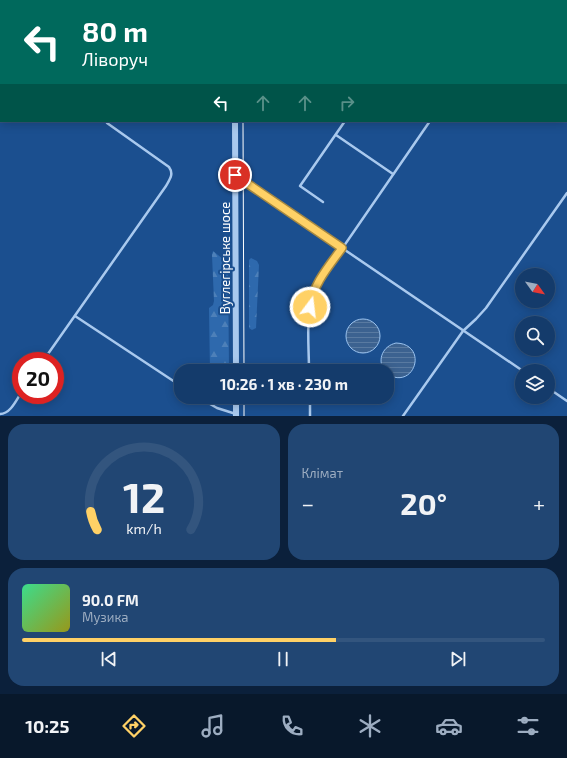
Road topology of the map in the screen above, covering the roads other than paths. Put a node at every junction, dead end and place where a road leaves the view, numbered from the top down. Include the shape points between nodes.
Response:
1 (108, 122) edge
2 (235, 122) edge
3 (344, 122) edge
4 (429, 122) edge
5 (336, 135) junction
6 (393, 174) junction
7 (235, 175) junction
8 (567, 193) edge
9 (323, 202) dead end
10 (342, 248) junction
11 (74, 316) junction
12 (463, 331) junction
13 (49, 352) edge
14 (236, 364) edge
15 (309, 364) edge
16 (515, 366) edge
17 (174, 381) edge
18 (555, 393) edge
19 (567, 401) edge
20 (13, 404) edge
21 (210, 404) edge
22 (236, 404) edge
23 (310, 404) edge
24 (0, 414) edge
25 (236, 415) edge
26 (310, 416) edge
27 (403, 416) edge

1 - 11 lane via 169,167 172,175
2 - 7 street, Вуглегірське шосе
3 - 5 lane
4 - 6 lane
5 - 6 lane
5 - 9 lane via 300,186
6 - 10 lane
7 - 10 lane
7 - 14 street, Вуглегірське шосе
8 - 12 lane via 486,308
10 - 12 lane
10 - 15 lane via 315,288 311,299
11 - 13 lane
11 - 17 lane
12 - 16 lane
12 - 27 lane
18 - 19 lane
20 - 24 lane via 8,411
21 - 25 lane
22 - 25 street
23 - 26 lane

